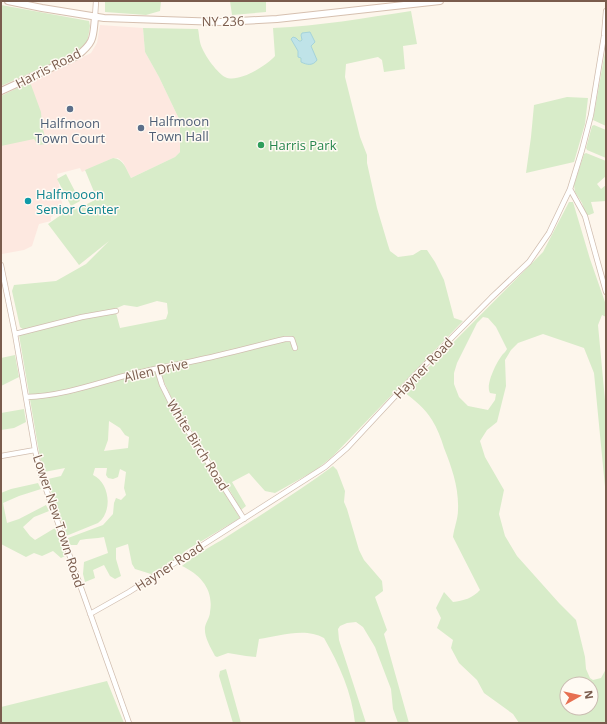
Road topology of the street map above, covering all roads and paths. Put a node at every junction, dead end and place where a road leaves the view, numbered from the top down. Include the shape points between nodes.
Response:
1 (8, 1) edge
2 (96, 1) edge
3 (440, 1) edge
4 (606, 11) edge
5 (95, 17) junction
6 (1, 91) edge
7 (570, 189) junction
8 (1, 265) edge
9 (606, 292) edge
10 (116, 312) dead end
11 (15, 334) junction
12 (295, 348) dead end
13 (157, 369) junction
14 (26, 397) junction
15 (35, 450) junction
16 (1, 456) edge
17 (244, 519) junction
18 (90, 614) junction
19 (129, 723) edge

1 - 5 main road, NY 236 / NY 236
2 - 5 street
3 - 5 main road, NY 236 / NY 236 via 277,19 221,22
4 - 7 street, Hayner Road via 591,115
5 - 6 main road, Harris Road via 94,34 88,48 77,56
7 - 9 street via 585,216
7 - 17 street, Hayner Road via 549,233 529,262 413,377 347,448 324,468
8 - 11 street, Lower New Town Road
10 - 11 street via 82,317
11 - 14 street, Lower New Town Road
12 - 13 street, Allen Drive via 292,339 285,339
13 - 14 street, Allen Drive via 43,397
13 - 17 street, White Birch Road via 162,386 174,409
14 - 15 street, Lower New Town Road
15 - 16 street
15 - 18 street, Lower New Town Road via 44,485
17 - 18 street, Hayner Road
18 - 19 street, Lower New Town Road

